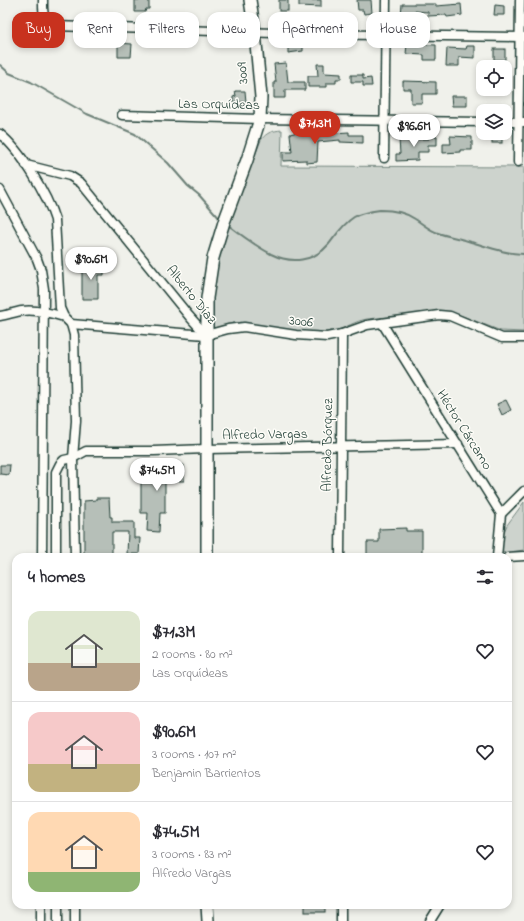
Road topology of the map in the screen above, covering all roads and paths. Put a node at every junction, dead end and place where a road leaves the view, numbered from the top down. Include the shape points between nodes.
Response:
1 (43, 0) edge
2 (250, 0) edge
3 (386, 0) edge
4 (520, 0) edge
5 (252, 12) edge
6 (386, 12) edge
7 (207, 31) edge
8 (260, 33) edge
9 (366, 35) edge
10 (430, 36) edge
11 (522, 37) edge
12 (256, 48) edge
13 (386, 48) edge
14 (122, 115) dead end
15 (260, 119) junction
16 (385, 120) junction
17 (476, 122) edge
18 (521, 122) edge
19 (0, 134) edge
20 (384, 158) dead end
21 (518, 162) dead end
22 (26, 166) junction
23 (0, 190) edge
24 (44, 312) junction
25 (0, 316) edge
26 (64, 317) junction
27 (382, 323) junction
28 (71, 324) junction
29 (342, 334) junction
30 (206, 335) junction
31 (524, 338) edge
32 (458, 444) junction
33 (340, 446) junction
34 (206, 449) junction
35 (73, 458) junction
36 (524, 491) edge
37 (501, 514) junction
38 (42, 553) edge
39 (56, 553) edge
40 (75, 553) edge
41 (207, 553) edge
42 (340, 553) edge
43 (497, 553) edge
44 (524, 556) edge
45 (512, 557) edge
46 (41, 909) edge
47 (58, 909) edge
48 (75, 909) edge
49 (207, 909) edge
50 (341, 909) edge
51 (438, 909) edge
52 (41, 921) edge
53 (58, 921) edge
54 (75, 921) edge
55 (208, 921) edge
56 (341, 921) edge
57 (430, 921) edge

1 - 7 street via 45,19 54,26
2 - 5 street, 3009
3 - 6 street
4 - 11 street
8 - 9 street
10 - 11 street
11 - 18 street
12 - 15 street, 3009
13 - 16 street
14 - 15 street, Las Orquídeas
15 - 16 street, Las Orquídeas
15 - 30 street, 3009 via 214,258 206,298
16 - 17 street, Las Orquídeas
16 - 20 street
18 - 21 street
19 - 22 street via 10,143
22 - 26 street via 42,188 52,208 55,220 60,308
22 - 30 street, Alberto Díaz via 70,176 81,184
23 - 24 street via 41,270
24 - 25 street via 22,311
24 - 26 street
24 - 38 street
26 - 28 street
27 - 29 street, 3006 via 367,325
27 - 31 street, 3006 via 439,315 450,316 502,338
27 - 32 street, Héctor Cárcamo
28 - 30 street, 3006
28 - 35 street via 74,335 76,421
29 - 30 street, 3006 via 315,337 244,327
29 - 33 street, Alfredo Bórquez
30 - 34 street, Alberto Díaz
32 - 33 street, Alfredo Vargas
32 - 37 street, Héctor Cárcamo
33 - 34 street, Alfredo Vargas
33 - 42 street, Alfredo Bórquez
34 - 35 street, Alfredo Vargas via 86,451
34 - 41 street, Alberto Díaz
35 - 39 street, Alfredo Vargas via 64,460 56,472
35 - 40 street
36 - 37 street
37 - 43 street
44 - 45 street
46 - 52 street
47 - 53 street
48 - 54 street
49 - 55 street
50 - 56 street
51 - 57 street

